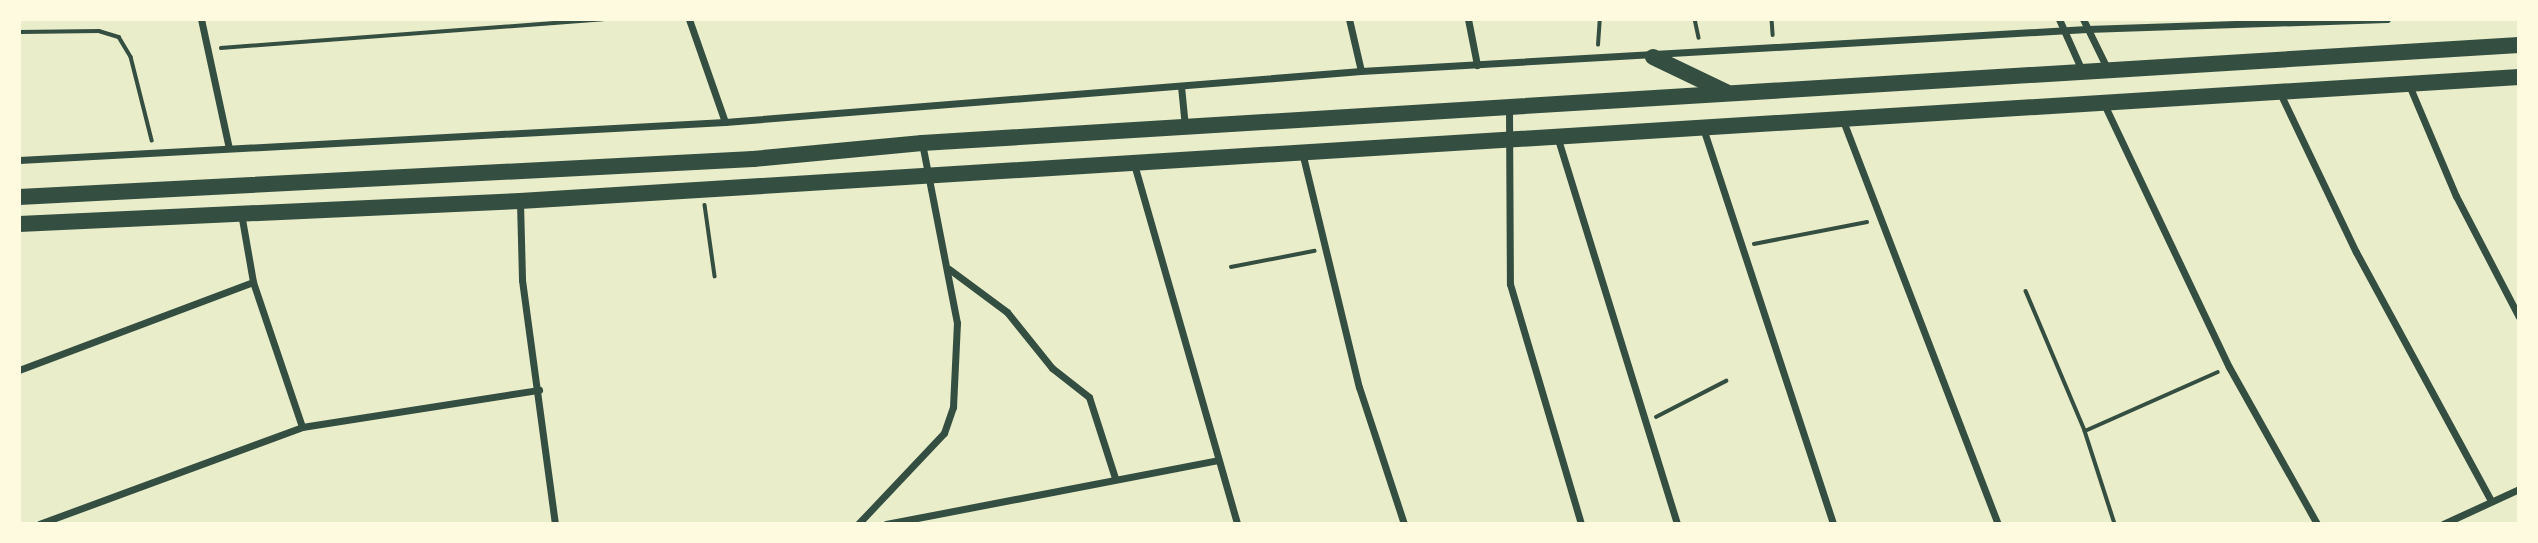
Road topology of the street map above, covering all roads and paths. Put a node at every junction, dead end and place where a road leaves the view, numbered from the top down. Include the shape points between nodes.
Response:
1 (201, 19) edge
2 (603, 19) edge
3 (689, 19) edge
4 (1349, 19) edge
5 (1468, 19) edge
6 (1600, 19) edge
7 (2059, 19) edge
8 (2083, 19) edge
9 (2387, 19) edge
10 (2087, 29) junction
11 (2066, 32) junction
12 (19, 33) edge
13 (2519, 46) edge
14 (209, 49) junction
15 (1653, 57) junction
16 (1596, 60) junction
17 (1477, 65) junction
18 (1361, 71) junction
19 (2108, 71) junction
20 (2082, 73) junction
21 (2519, 77) edge
22 (2409, 84) junction
23 (1181, 86) junction
24 (2280, 92) junction
25 (1729, 93) junction
26 (2104, 104) junction
27 (1509, 107) junction
28 (1841, 117) junction
29 (725, 122) junction
30 (1702, 127) junction
31 (1185, 129) junction
32 (1557, 135) junction
33 (1508, 139) junction
34 (922, 143) junction
35 (229, 148) junction
36 (1302, 151) junction
37 (155, 152) junction
38 (19, 160) edge
39 (1134, 163) junction
40 (924, 174) junction
41 (702, 185) junction
42 (19, 197) edge
43 (520, 201) junction
44 (241, 214) junction
45 (1883, 218) junction
46 (19, 224) edge
47 (1742, 247) junction
48 (1326, 249) junction
49 (1231, 267) dead end
50 (949, 269) junction
51 (715, 276) dead end
52 (253, 282) junction
53 (2026, 291) dead end
54 (2519, 317) edge
55 (2230, 367) junction
56 (19, 370) edge
57 (1726, 381) dead end
58 (539, 390) junction
59 (1645, 422) junction
60 (302, 427) junction
61 (2085, 431) junction
62 (1218, 460) junction
63 (1115, 478) junction
64 (2519, 489) edge
65 (2491, 501) junction
66 (39, 524) edge
67 (555, 524) edge
68 (858, 524) edge
69 (886, 524) edge
70 (1237, 524) edge
71 (1404, 524) edge
72 (1581, 524) edge
73 (1677, 524) edge
74 (1833, 524) edge
75 (1998, 524) edge
76 (2115, 524) edge
77 (2317, 524) edge
78 (2444, 524) edge

1 - 14 street
2 - 14 path
3 - 29 street
4 - 18 street
5 - 17 street
6 - 16 path
7 - 11 street
8 - 10 street
9 - 10 street
10 - 11 street
10 - 19 street
11 - 15 street
11 - 20 street
12 - 37 path via 99,31 119,37 131,57
13 - 19 highway
14 - 35 street
15 - 16 street
15 - 25 highway
16 - 17 street
17 - 18 street
18 - 23 street
19 - 20 highway
20 - 25 highway
21 - 22 highway
22 - 24 highway
22 - 54 street via 2456,196
23 - 29 street
23 - 31 street
24 - 26 highway
24 - 65 street via 2356,252
25 - 27 highway
26 - 28 highway
26 - 55 street
27 - 31 highway
27 - 33 street
28 - 30 highway
28 - 45 street
29 - 35 street
30 - 32 highway
30 - 47 street
31 - 34 highway
32 - 33 highway
32 - 59 street
33 - 36 highway
33 - 72 street via 1510,284
34 - 40 street
34 - 42 highway via 753,159
35 - 37 street
36 - 39 highway
36 - 48 street
37 - 38 street
39 - 40 highway
39 - 62 street
40 - 41 highway
40 - 50 street
41 - 43 highway
41 - 51 path
43 - 44 highway
43 - 58 street via 522,280
44 - 46 highway
44 - 52 street
45 - 47 path
45 - 75 street
47 - 74 street
48 - 49 path
48 - 71 street via 1359,387
50 - 63 street via 1007,312 1052,368 1089,397
50 - 68 street via 959,355 953,407 944,433
52 - 56 street
52 - 60 street
53 - 61 path
55 - 61 path
55 - 77 street
57 - 59 path
58 - 60 street
58 - 67 street
59 - 73 street
60 - 66 street
61 - 76 path
62 - 63 street
62 - 70 street
63 - 69 street
64 - 65 street
65 - 78 street

